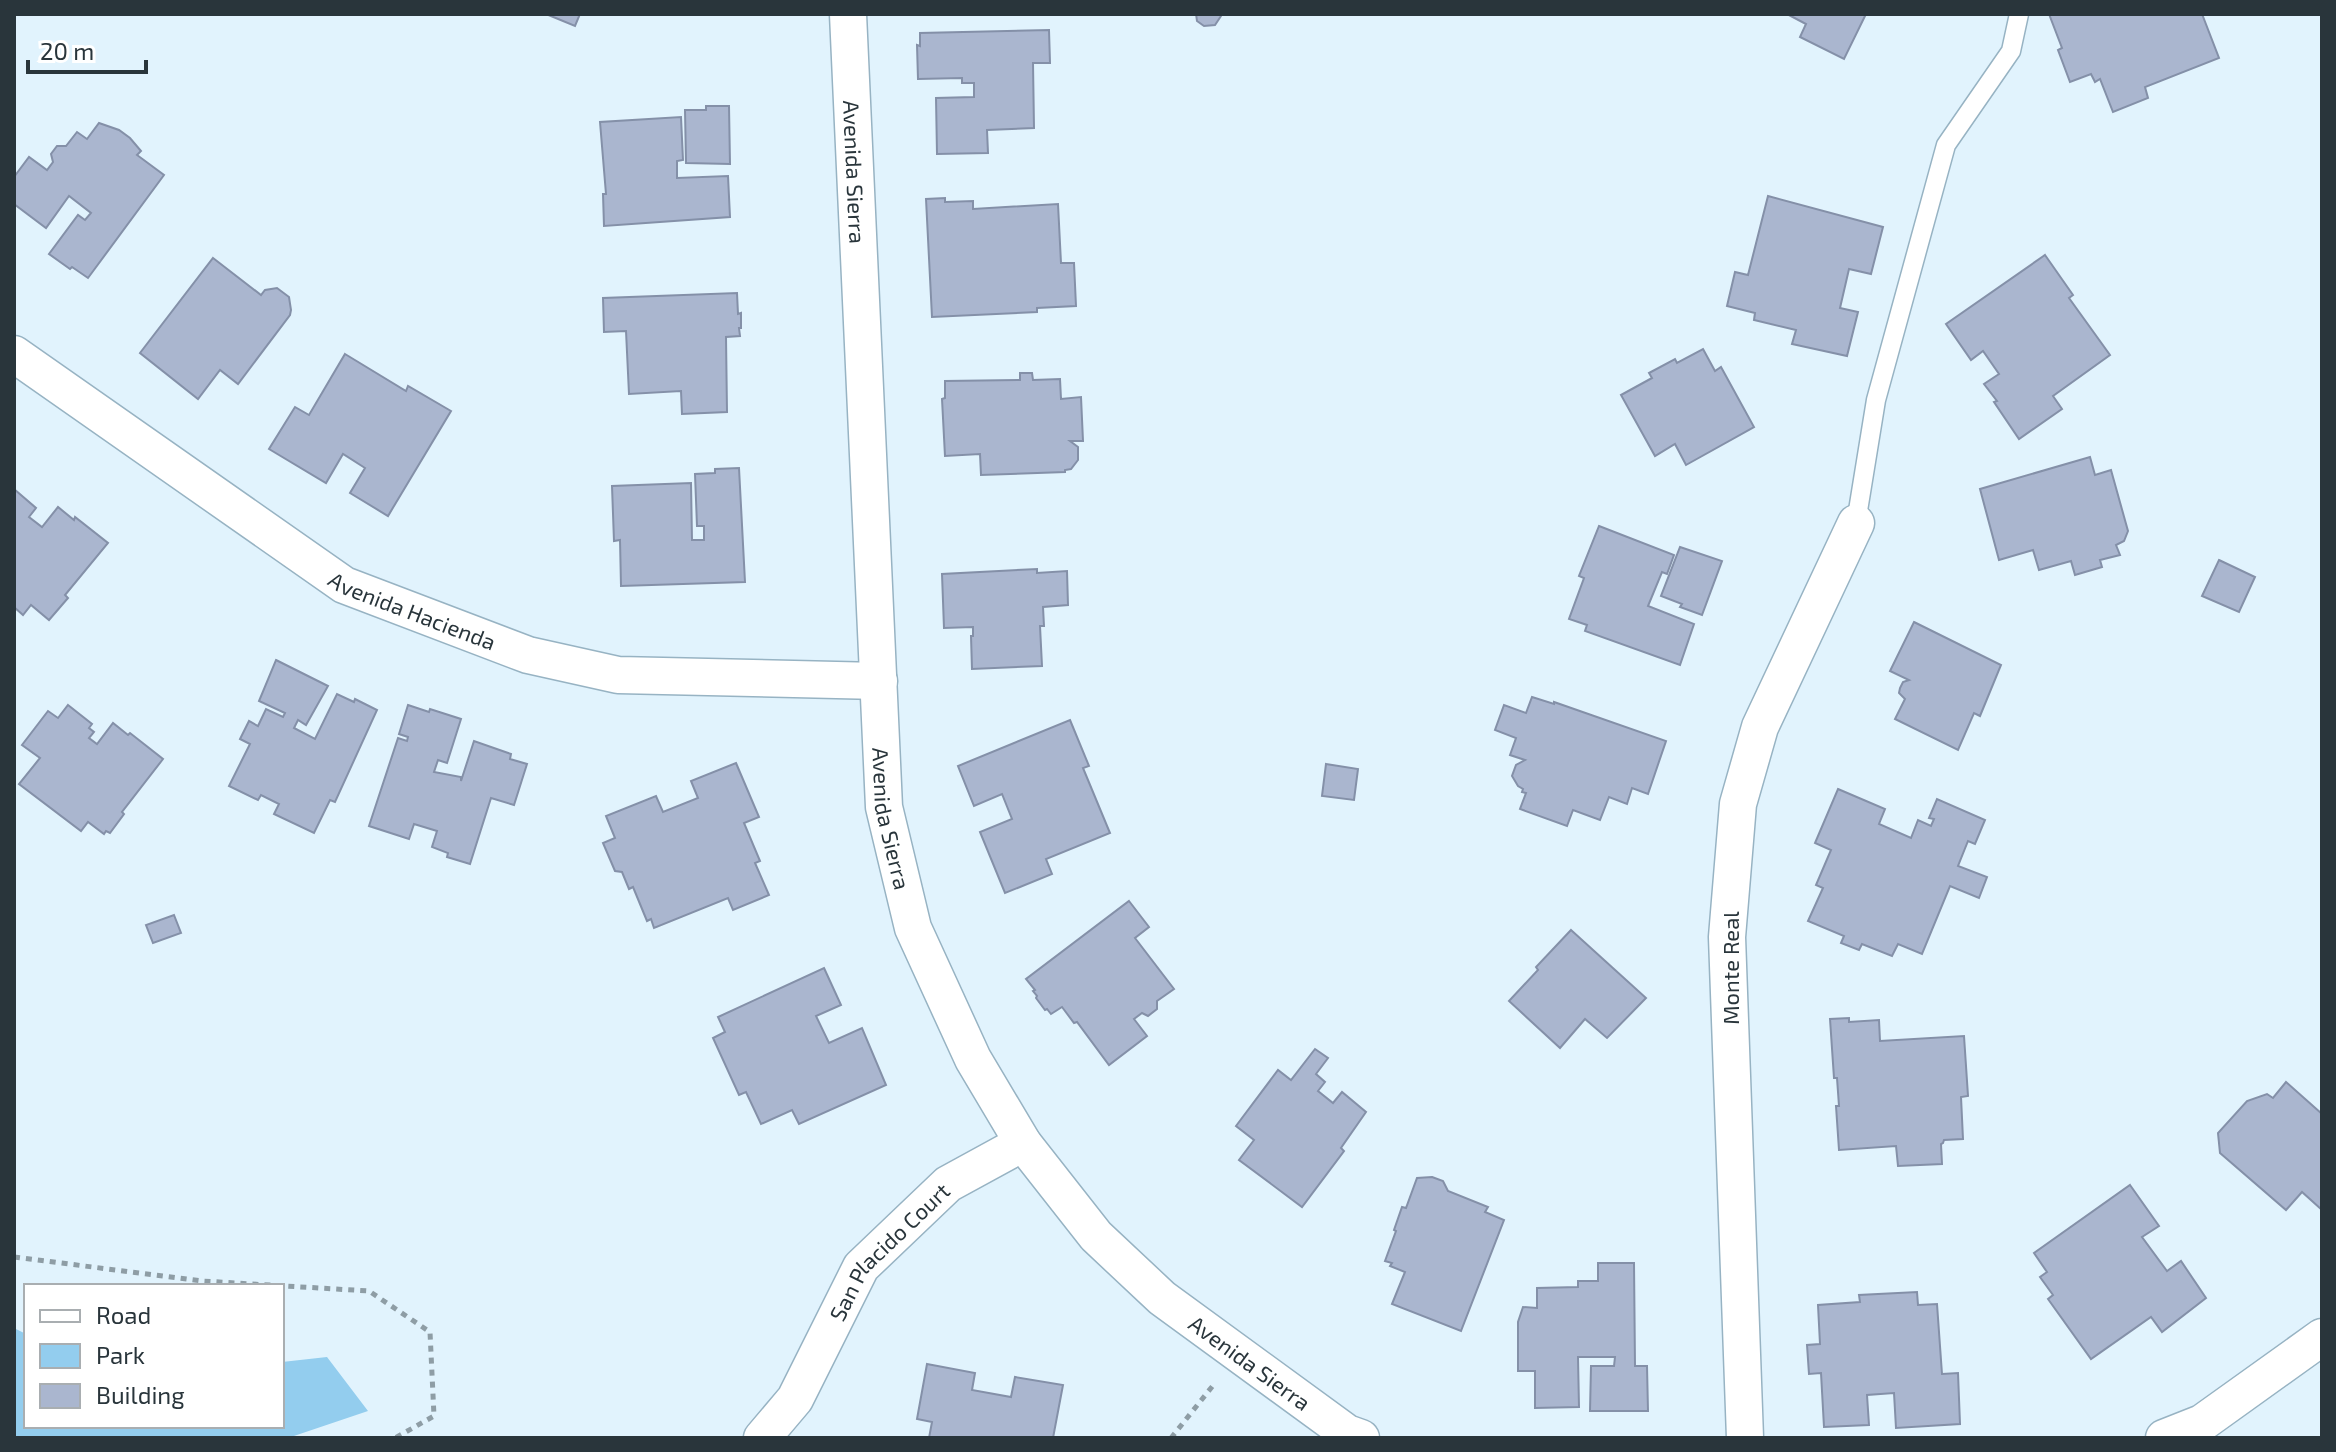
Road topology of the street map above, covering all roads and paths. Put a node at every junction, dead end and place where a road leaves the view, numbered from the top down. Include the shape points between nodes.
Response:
1 (848, 14) edge
2 (2019, 14) edge
3 (14, 354) edge
4 (1856, 523) joint
5 (879, 681) junction
6 (1023, 1143) junction
7 (14, 1257) edge
8 (252, 1284) edge
9 (284, 1286) edge
10 (2322, 1337) edge
11 (1238, 1354) junction
12 (2206, 1430) edge
13 (395, 1438) edge
14 (762, 1438) edge
15 (1171, 1438) edge
16 (1361, 1438) edge
17 (1745, 1438) edge
18 (2164, 1438) edge

1 - 5 street, Avenida Sierra
2 - 4 lane via 2011,51 1946,145 1876,400
3 - 5 street, Avenida Hacienda via 344,585 528,655 618,675
4 - 17 street, Monte Real via 1760,727 1738,804 1727,937
5 - 6 street, Avenida Sierra via 884,807 913,928 973,1059
6 - 11 street, Avenida Sierra via 1096,1236 1162,1298
6 - 14 street, San Placido Court via 948,1184 861,1267 795,1399
7 - 8 path
9 - 13 path via 369,1291 430,1332 434,1416
10 - 12 street
11 - 15 path
11 - 16 street, Avenida Sierra
12 - 18 street

